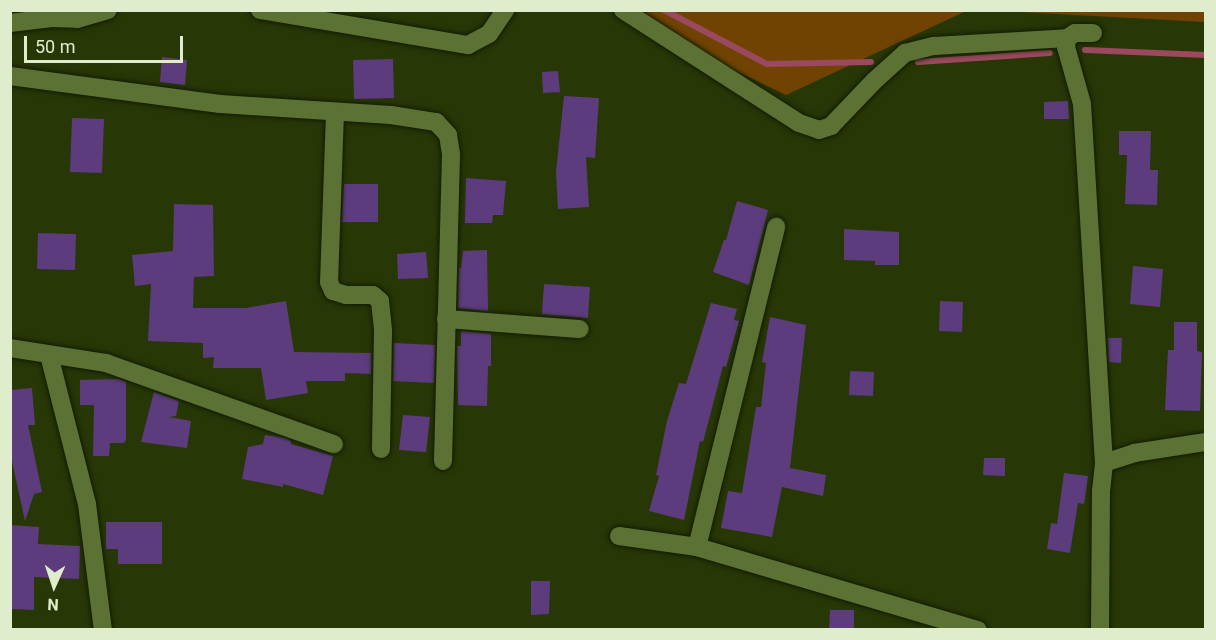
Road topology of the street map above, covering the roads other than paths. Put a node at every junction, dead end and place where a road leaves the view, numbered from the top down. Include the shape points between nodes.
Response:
1 (108, 10) edge
2 (260, 10) edge
3 (505, 10) edge
4 (623, 10) edge
5 (10, 23) edge
6 (1093, 33) dead end
7 (1067, 38) junction
8 (10, 76) edge
9 (335, 112) junction
10 (776, 227) dead end
11 (446, 319) junction
12 (580, 329) dead end
13 (10, 348) edge
14 (49, 355) junction
15 (1206, 442) edge
16 (334, 444) dead end
17 (381, 449) dead end
18 (443, 461) dead end
19 (1104, 463) junction
20 (619, 536) dead end
21 (697, 547) junction
22 (103, 630) edge
23 (978, 630) edge
24 (1100, 630) edge

1 - 5 street via 77,19
2 - 3 street via 468,45 489,34
4 - 7 street via 799,123 819,130 831,126 904,53 934,46
6 - 7 street via 1075,33
7 - 19 street via 1068,56 1082,104
8 - 9 street via 220,104
9 - 11 street via 428,119 448,135 451,154
9 - 17 street via 329,282 333,291 373,295 380,302
10 - 21 street
11 - 12 street
11 - 18 street
13 - 14 street
14 - 16 street via 106,363
14 - 22 street via 87,504
15 - 19 street via 1134,453
19 - 24 street
20 - 21 street
21 - 23 street

